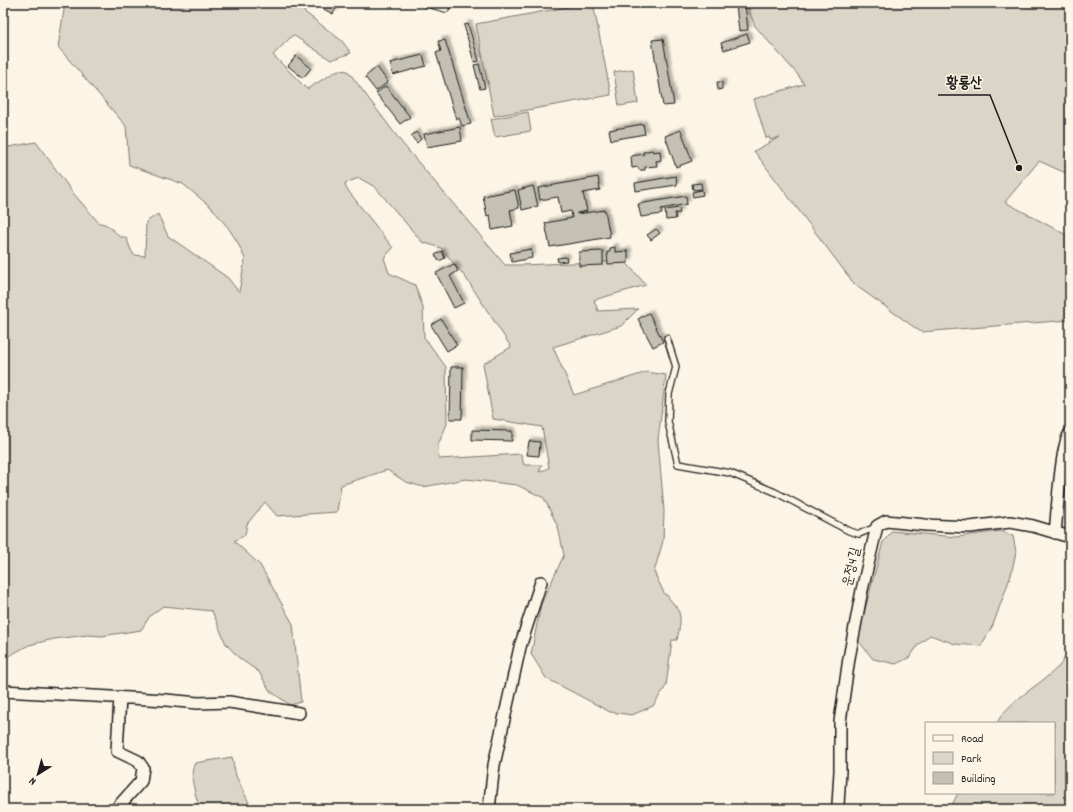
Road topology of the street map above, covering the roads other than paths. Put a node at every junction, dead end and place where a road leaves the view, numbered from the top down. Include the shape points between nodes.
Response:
1 (424, 3) edge
2 (446, 9) dead end
3 (667, 338) dead end
4 (1070, 434) edge
5 (877, 526) junction
6 (1055, 533) junction
7 (1070, 537) edge
8 (541, 582) dead end
9 (3, 691) edge
10 (120, 697) junction
11 (299, 713) dead end
12 (116, 809) edge
13 (489, 809) edge
14 (836, 809) edge

1 - 2 lane
3 - 5 lane via 676,367 668,394 668,422 678,464 730,473 775,492 849,532 859,534
4 - 6 street via 1064,452
5 - 6 street via 886,521 925,526 970,526 1010,522
5 - 14 street, 운정4길 via 849,658 840,722 840,771
6 - 7 street
8 - 13 street via 520,647 494,765
9 - 10 street
10 - 11 street via 198,703 229,702
10 - 12 street via 116,751 138,760 143,768 141,781

